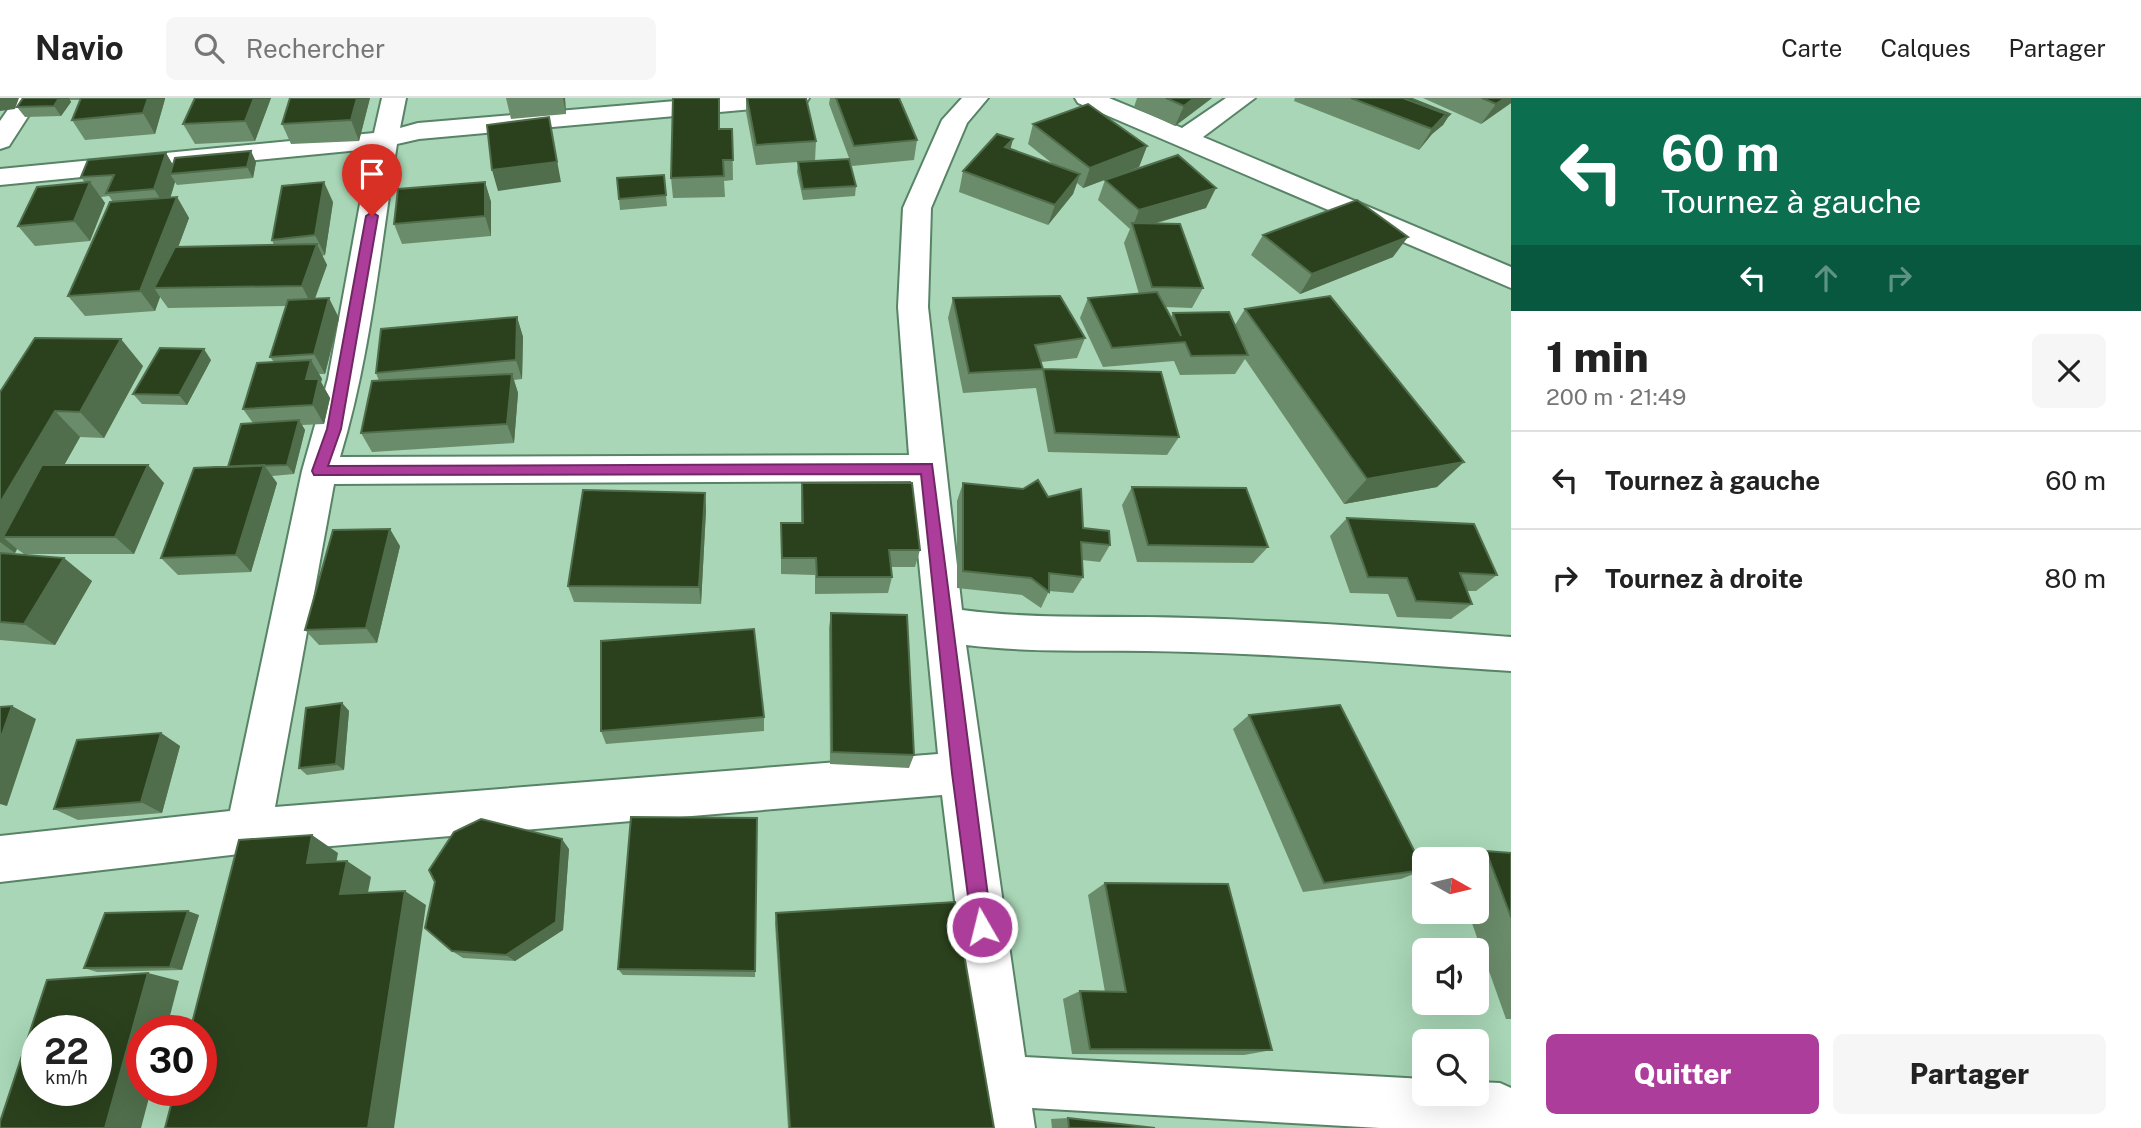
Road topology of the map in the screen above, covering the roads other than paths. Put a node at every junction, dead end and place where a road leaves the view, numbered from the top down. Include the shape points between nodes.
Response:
1 (28, 98) edge
2 (394, 98) edge
3 (797, 98) edge
4 (976, 98) edge
5 (1087, 98) edge
6 (1243, 98) edge
7 (1184, 138) junction
8 (384, 140) junction
9 (0, 141) edge
10 (0, 177) edge
11 (1511, 278) edge
12 (927, 468) junction
13 (319, 471) junction
14 (945, 625) junction
15 (1511, 654) edge
16 (961, 773) junction
17 (248, 831) junction
18 (0, 859) edge
19 (1006, 1105) edge
20 (1500, 1109) dead end

1 - 9 street
2 - 8 street
3 - 8 street via 418,131
4 - 12 street via 955,120 917,208 913,307
5 - 7 street
6 - 7 street
7 - 11 street
8 - 10 street
8 - 13 street via 334,429
12 - 13 street
12 - 14 street
13 - 17 street
14 - 15 street via 1014,634 1266,637
14 - 16 street
16 - 17 street
16 - 19 street
17 - 18 street
19 - 20 street

